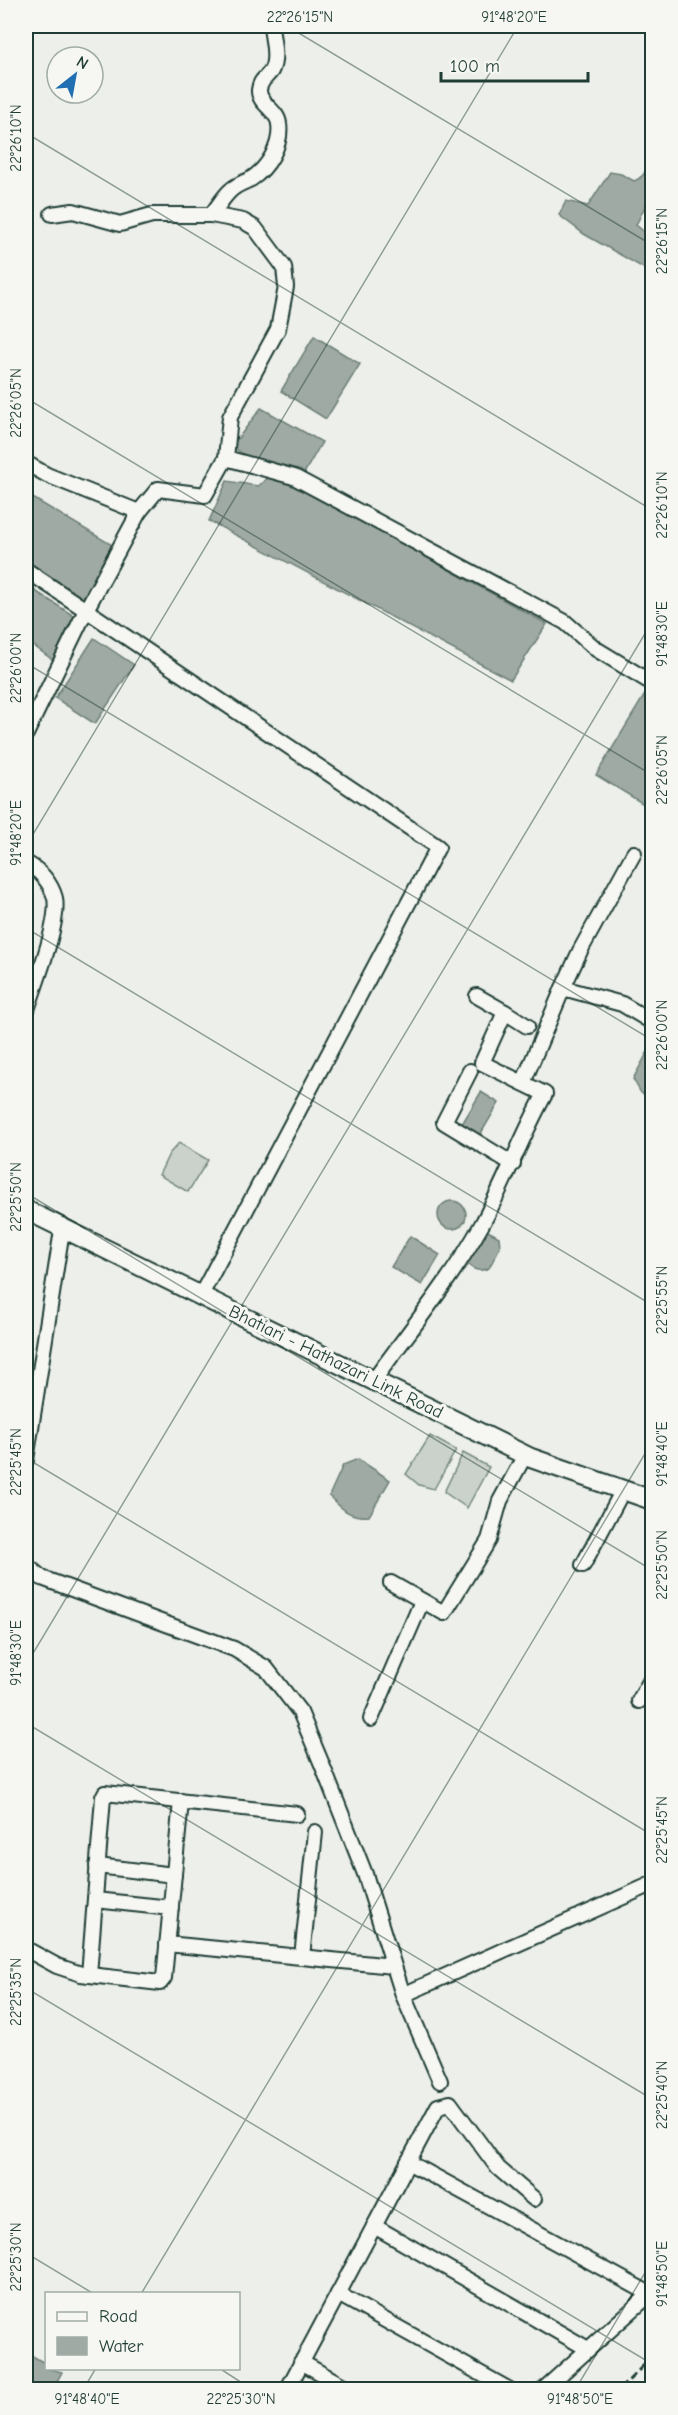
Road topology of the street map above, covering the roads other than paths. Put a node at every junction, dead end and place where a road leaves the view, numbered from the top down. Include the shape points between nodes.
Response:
1 (271, 26) edge
2 (52, 214) dead end
3 (211, 215) junction
4 (226, 458) junction
5 (26, 463) edge
6 (139, 512) junction
7 (26, 570) edge
8 (86, 610) junction
9 (652, 683) edge
10 (26, 734) edge
11 (634, 853) dead end
12 (26, 863) edge
13 (563, 988) junction
14 (477, 996) dead end
15 (505, 1012) junction
16 (26, 1013) edge
17 (652, 1022) edge
18 (527, 1026) dead end
19 (470, 1071) dead end
20 (523, 1083) junction
21 (513, 1164) junction
22 (26, 1210) edge
23 (62, 1230) junction
24 (201, 1295) junction
25 (374, 1380) junction
26 (525, 1455) junction
27 (26, 1460) edge
28 (623, 1490) junction
29 (652, 1500) edge
30 (26, 1565) edge
31 (584, 1565) dead end
32 (391, 1583) dead end
33 (422, 1601) junction
34 (652, 1678) edge
35 (639, 1701) dead end
36 (371, 1719) dead end
37 (181, 1800) junction
38 (297, 1814) dead end
39 (315, 1832) dead end
40 (97, 1866) junction
41 (174, 1875) junction
42 (652, 1884) edge
43 (95, 1900) junction
44 (171, 1908) junction
45 (167, 1944) junction
46 (26, 1949) edge
47 (302, 1957) junction
48 (393, 1966) junction
49 (88, 1975) junction
50 (403, 1995) junction
51 (440, 2081) dead end
52 (408, 2162) junction
53 (534, 2199) dead end
54 (374, 2226) junction
55 (338, 2294) junction
56 (588, 2349) junction
57 (301, 2362) junction
58 (287, 2390) edge
59 (351, 2390) edge
60 (510, 2390) edge
61 (543, 2390) edge

1 - 3 street via 275,52 272,70 261,81 259,91 279,124 277,145 259,174 231,189
2 - 3 street via 72,211 120,224 152,215
3 - 4 street via 243,221 255,228 285,267 286,286 278,329 230,417
4 - 6 street via 204,495 158,489
4 - 9 street via 294,477 565,622 596,649
5 - 6 street
6 - 8 street
7 - 8 street
8 - 10 street
8 - 24 street via 438,847
11 - 13 street
12 - 16 street via 46,878 55,899 52,927
13 - 17 street via 622,1004
13 - 20 street
14 - 15 street
15 - 18 street
15 - 20 street via 482,1063
19 - 21 street via 444,1122
20 - 21 street via 545,1094 527,1126
21 - 25 street via 480,1228
22 - 23 main road, Bhatiari - Hathazari Link Road
23 - 24 main road, Bhatiari - Hathazari Link Road
23 - 27 street
24 - 25 main road, Bhatiari - Hathazari Link Road
25 - 26 main road, Bhatiari - Hathazari Link Road
26 - 28 main road, Bhatiari - Hathazari Link Road
26 - 33 street via 500,1501 489,1540 444,1613
28 - 29 main road, Bhatiari - Hathazari Link Road
28 - 31 street
30 - 48 street via 42,1578 234,1649 267,1668 300,1712 364,1874
32 - 33 street
33 - 36 street
34 - 35 street
37 - 38 street
37 - 40 street via 105,1793
37 - 41 street
39 - 47 street
40 - 41 street
40 - 43 street
41 - 44 street
42 - 50 street
43 - 44 street
43 - 49 street
44 - 45 street
45 - 47 street
45 - 49 street via 164,1978 160,1983
46 - 49 street
47 - 48 street
48 - 50 street
50 - 51 street
52 - 53 street via 438,2106 450,2103 498,2168
52 - 54 street
52 - 56 street via 650,2294
54 - 55 street
54 - 56 street
55 - 57 street
55 - 60 street
56 - 61 street
57 - 58 street
57 - 59 street

